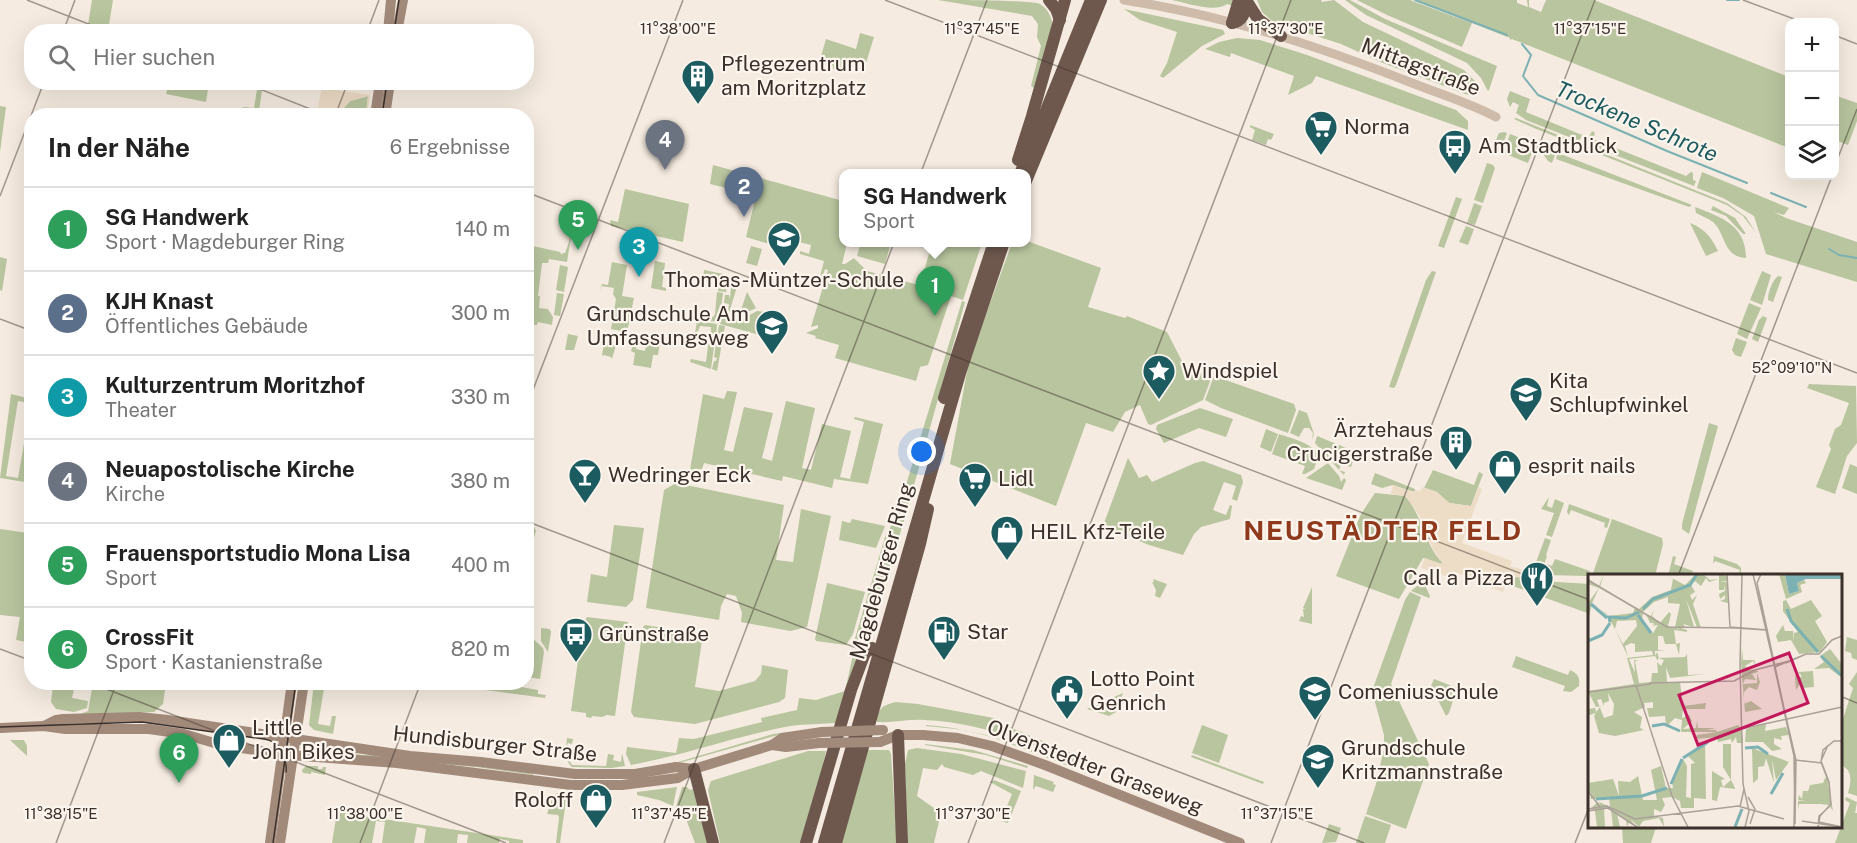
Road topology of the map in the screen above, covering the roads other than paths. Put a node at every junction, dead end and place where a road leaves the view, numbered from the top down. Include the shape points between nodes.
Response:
1 (391, 0) edge
2 (403, 0) edge
3 (1049, 0) edge
4 (1065, 0) edge
5 (1091, 0) edge
6 (1101, 0) edge
7 (1125, 0) edge
8 (1239, 0) edge
9 (1246, 0) edge
10 (1060, 20) junction
11 (1232, 23) junction
12 (389, 24) edge
13 (398, 24) edge
14 (1281, 36) junction
15 (379, 90) edge
16 (389, 90) edge
17 (376, 108) edge
18 (386, 108) edge
19 (1496, 117) dead end
20 (1015, 169) edge
21 (1022, 169) edge
22 (1031, 169) edge
23 (991, 247) edge
24 (1003, 247) edge
25 (937, 452) junction
26 (872, 648) junction
27 (292, 690) edge
28 (302, 690) edge
29 (44, 726) junction
30 (0, 728) edge
31 (898, 735) junction
32 (291, 738) junction
33 (821, 738) junction
34 (288, 755) junction
35 (694, 769) junction
36 (270, 843) edge
37 (280, 843) edge
38 (714, 843) edge
39 (806, 843) edge
40 (815, 843) edge
41 (824, 843) edge
42 (836, 843) edge
43 (902, 843) edge
44 (1240, 843) edge

1 - 12 main road
2 - 13 main road
3 - 10 highway
4 - 10 highway
5 - 21 highway
6 - 22 highway
7 - 11 street, Mittagstraße
8 - 11 highway
9 - 11 highway via 1243,17
9 - 14 highway via 1258,19
10 - 20 highway
11 - 14 street, Mittagstraße
14 - 19 street, Mittagstraße
15 - 17 main road
16 - 18 main road
23 - 26 highway, Magdeburger Ring
24 - 25 highway, Magdeburger Ring
25 - 41 highway, Magdeburger Ring
25 - 42 highway via 940,459 923,534
26 - 39 highway via 865,653 851,690
26 - 40 highway, Magdeburger Ring
27 - 32 main road
28 - 32 main road
29 - 30 main road
29 - 32 main road, Hundisburger Straße via 63,719 139,717
29 - 34 main road, Hundisburger Straße via 171,732 221,745
31 - 33 main road, Hundisburger Straße, bridge via 880,741
31 - 33 main road, Hundisburger Straße, bridge via 883,730
31 - 43 highway
31 - 44 main road, Olvenstedter Graseweg via 950,737 999,748
32 - 34 main road
32 - 35 main road, Hundisburger Straße via 572,774
33 - 35 main road, Hundisburger Straße via 786,747 772,745
34 - 35 main road, Hundisburger Straße via 397,763 571,786 664,780
34 - 36 main road
34 - 37 main road
35 - 38 highway

